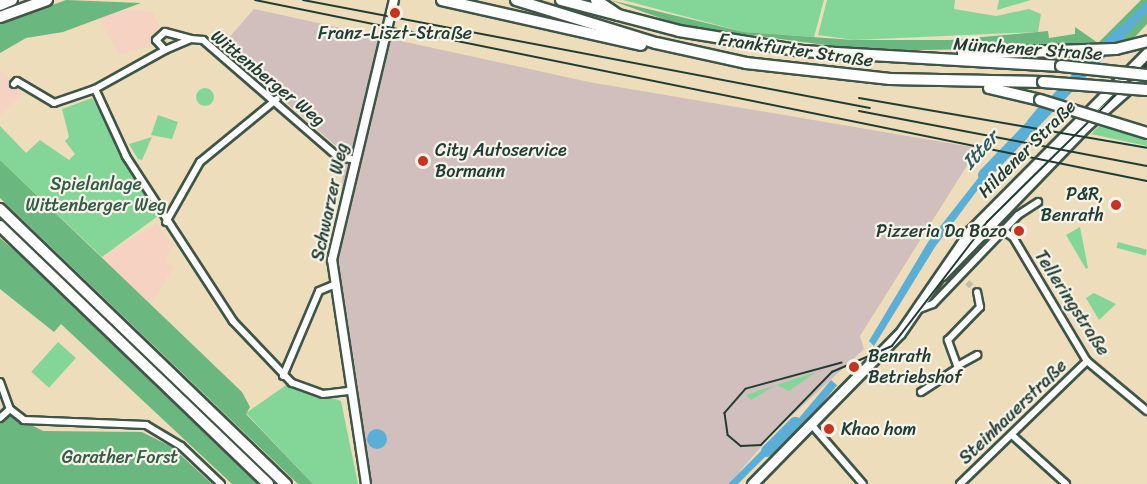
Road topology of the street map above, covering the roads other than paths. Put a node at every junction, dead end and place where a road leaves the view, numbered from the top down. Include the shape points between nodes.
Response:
1 (12, 0) edge
2 (47, 0) edge
3 (394, 0) edge
4 (442, 0) edge
5 (516, 0) edge
6 (561, 0) edge
7 (596, 0) edge
8 (0, 5) edge
9 (618, 15) junction
10 (0, 17) edge
11 (191, 39) junction
12 (1147, 41) edge
13 (656, 43) junction
14 (165, 50) junction
15 (1147, 53) edge
16 (907, 58) junction
17 (1147, 74) edge
18 (979, 82) junction
19 (1044, 82) joint
20 (14, 84) dead end
21 (95, 89) junction
22 (1147, 90) edge
23 (277, 99) junction
24 (1147, 133) edge
25 (356, 160) junction
26 (1038, 202) dead end
27 (0, 209) edge
28 (166, 222) junction
29 (0, 226) edge
30 (1004, 231) junction
31 (940, 276) junction
32 (961, 276) junction
33 (967, 282) tunnel mouth
34 (333, 285) junction
35 (977, 292) dead end
36 (916, 310) junction
37 (977, 355) dead end
38 (1087, 361) junction
39 (958, 365) junction
40 (283, 376) junction
41 (0, 382) edge
42 (348, 391) junction
43 (921, 392) dead end
44 (10, 409) junction
45 (1147, 411) edge
46 (0, 418) edge
47 (812, 424) junction
48 (1012, 435) junction
49 (221, 484) edge
50 (268, 484) edge
51 (286, 484) edge
52 (366, 484) edge
53 (752, 484) edge
54 (863, 484) edge
55 (960, 484) edge
56 (1066, 484) edge

1 - 8 highway
2 - 10 highway
3 - 25 main road, Schwarzer Weg
4 - 13 highway via 641,45
5 - 13 highway, Frankfurter Straße
6 - 9 highway, Frankfurter Straße
7 - 9 highway
9 - 16 highway, Frankfurter Straße via 748,44
11 - 14 street, Wittenberger Weg
11 - 14 street, Wittenberger Weg via 172,32 158,35 156,44
11 - 23 street, Wittenberger Weg via 203,40
12 - 16 highway via 1116,49
13 - 18 highway, Frankfurter Straße via 810,72
14 - 21 street, Wittenberger Weg
15 - 31 main road, Hildener Straße via 970,231
16 - 17 highway, Münchener Straße, bridge
17 - 31 main road, Hildener Straße via 1086,126
18 - 19 highway, Frankfurter Straße
18 - 24 highway, bridge
19 - 22 highway, Münchener Straße, bridge
20 - 21 street, Wittenberger Weg via 18,81 54,103
21 - 28 street via 106,119
23 - 25 street, Wittenberger Weg via 338,157
23 - 28 street via 200,162
25 - 34 main road, Schwarzer Weg via 332,260
26 - 30 street, Hildener Straße
27 - 51 highway
28 - 40 street via 233,321
29 - 50 highway
30 - 32 street, Hildener Straße
30 - 38 street, Telleringstraße via 1013,237
31 - 36 main road, Hildener Straße
32 - 33 street
32 - 36 street, Hildener Straße via 933,304
34 - 40 street via 319,291
34 - 42 main road, Schwarzer Weg
35 - 39 street via 980,307 948,340
36 - 47 main road, Hildener Straße
37 - 39 street
38 - 45 street, Telleringstraße
38 - 48 street, Steinhauerstraße
39 - 43 street
40 - 42 street via 323,394
41 - 44 street
42 - 52 main road, Schwarzer Weg
44 - 46 street
44 - 49 street via 24,420 46,425 146,425 181,446
47 - 53 main road, Hildener Straße
47 - 54 street
48 - 55 street, Steinhauerstraße
48 - 56 street

